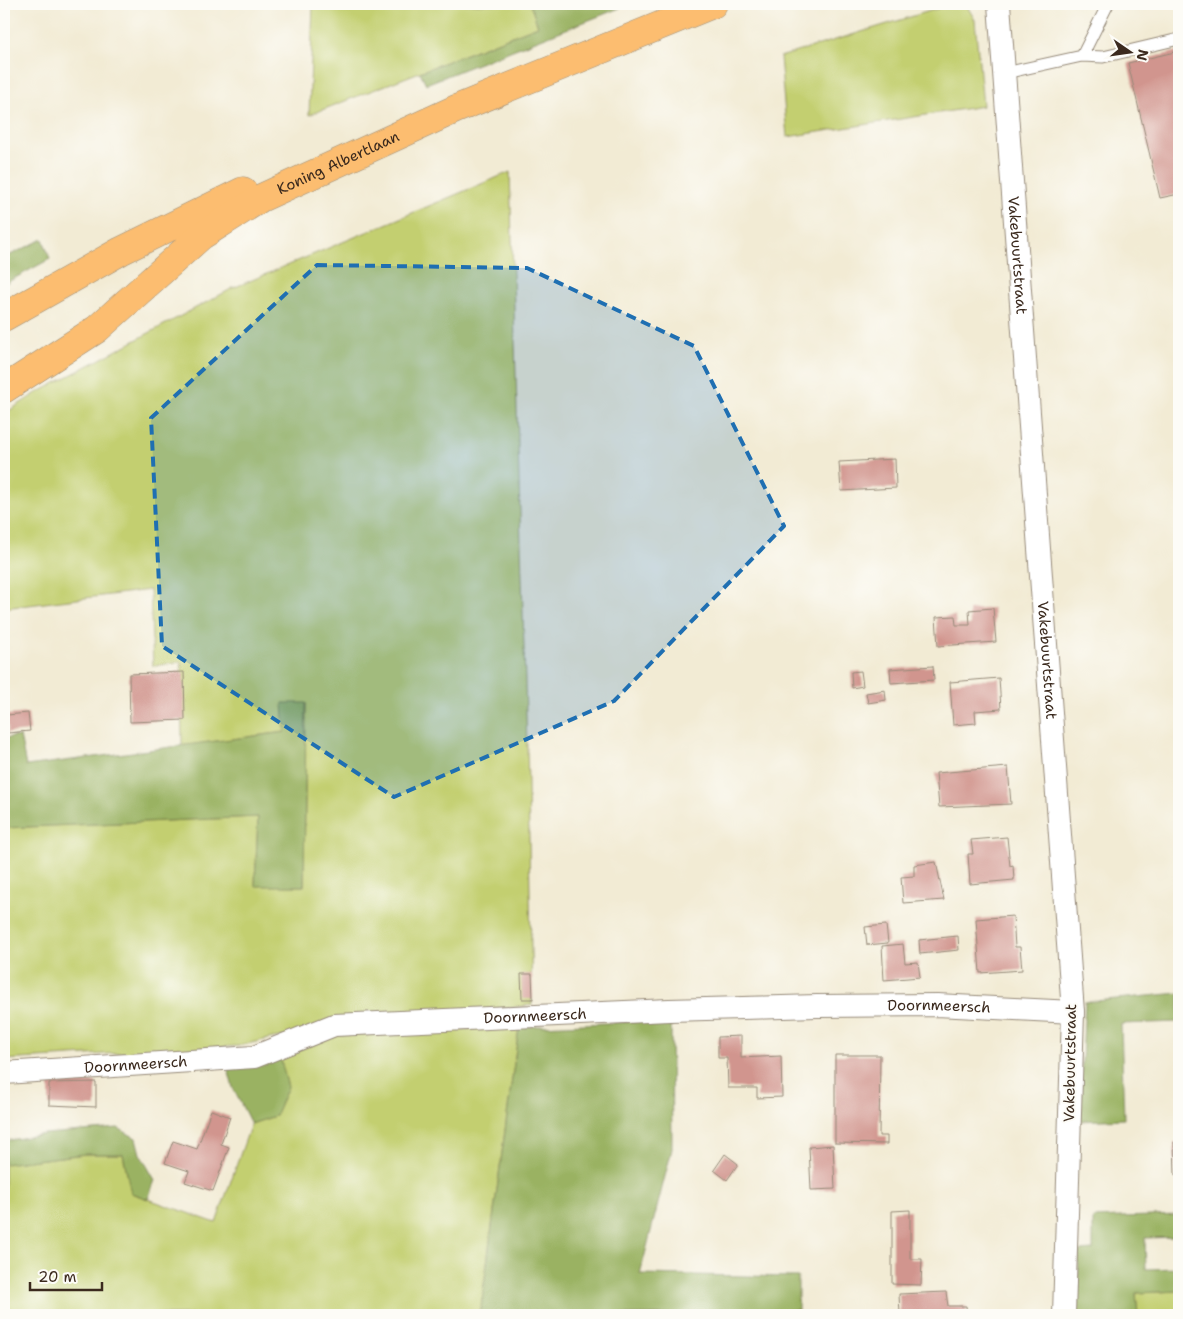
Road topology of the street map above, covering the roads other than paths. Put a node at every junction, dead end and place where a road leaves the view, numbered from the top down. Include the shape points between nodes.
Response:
1 (673, 4) edge
2 (713, 4) edge
3 (999, 4) edge
4 (1108, 4) edge
5 (1179, 39) edge
6 (1082, 56) junction
7 (1005, 73) junction
8 (4, 316) edge
9 (4, 389) edge
10 (1073, 1012) junction
11 (4, 1072) edge
12 (1064, 1315) edge

1 - 8 highway, Koning Albertlaan via 431,104 321,154 161,230
2 - 9 highway, Koning Albertlaan via 456,109 261,198 200,236 97,329
3 - 7 street, Vakebuurtstraat
4 - 6 lane
5 - 6 lane via 1103,57
6 - 7 lane
7 - 10 street, Vakebuurtstraat
10 - 11 street, Doornmeersch via 938,1005 818,1006 334,1025 254,1056
10 - 12 street, Vakebuurtstraat

